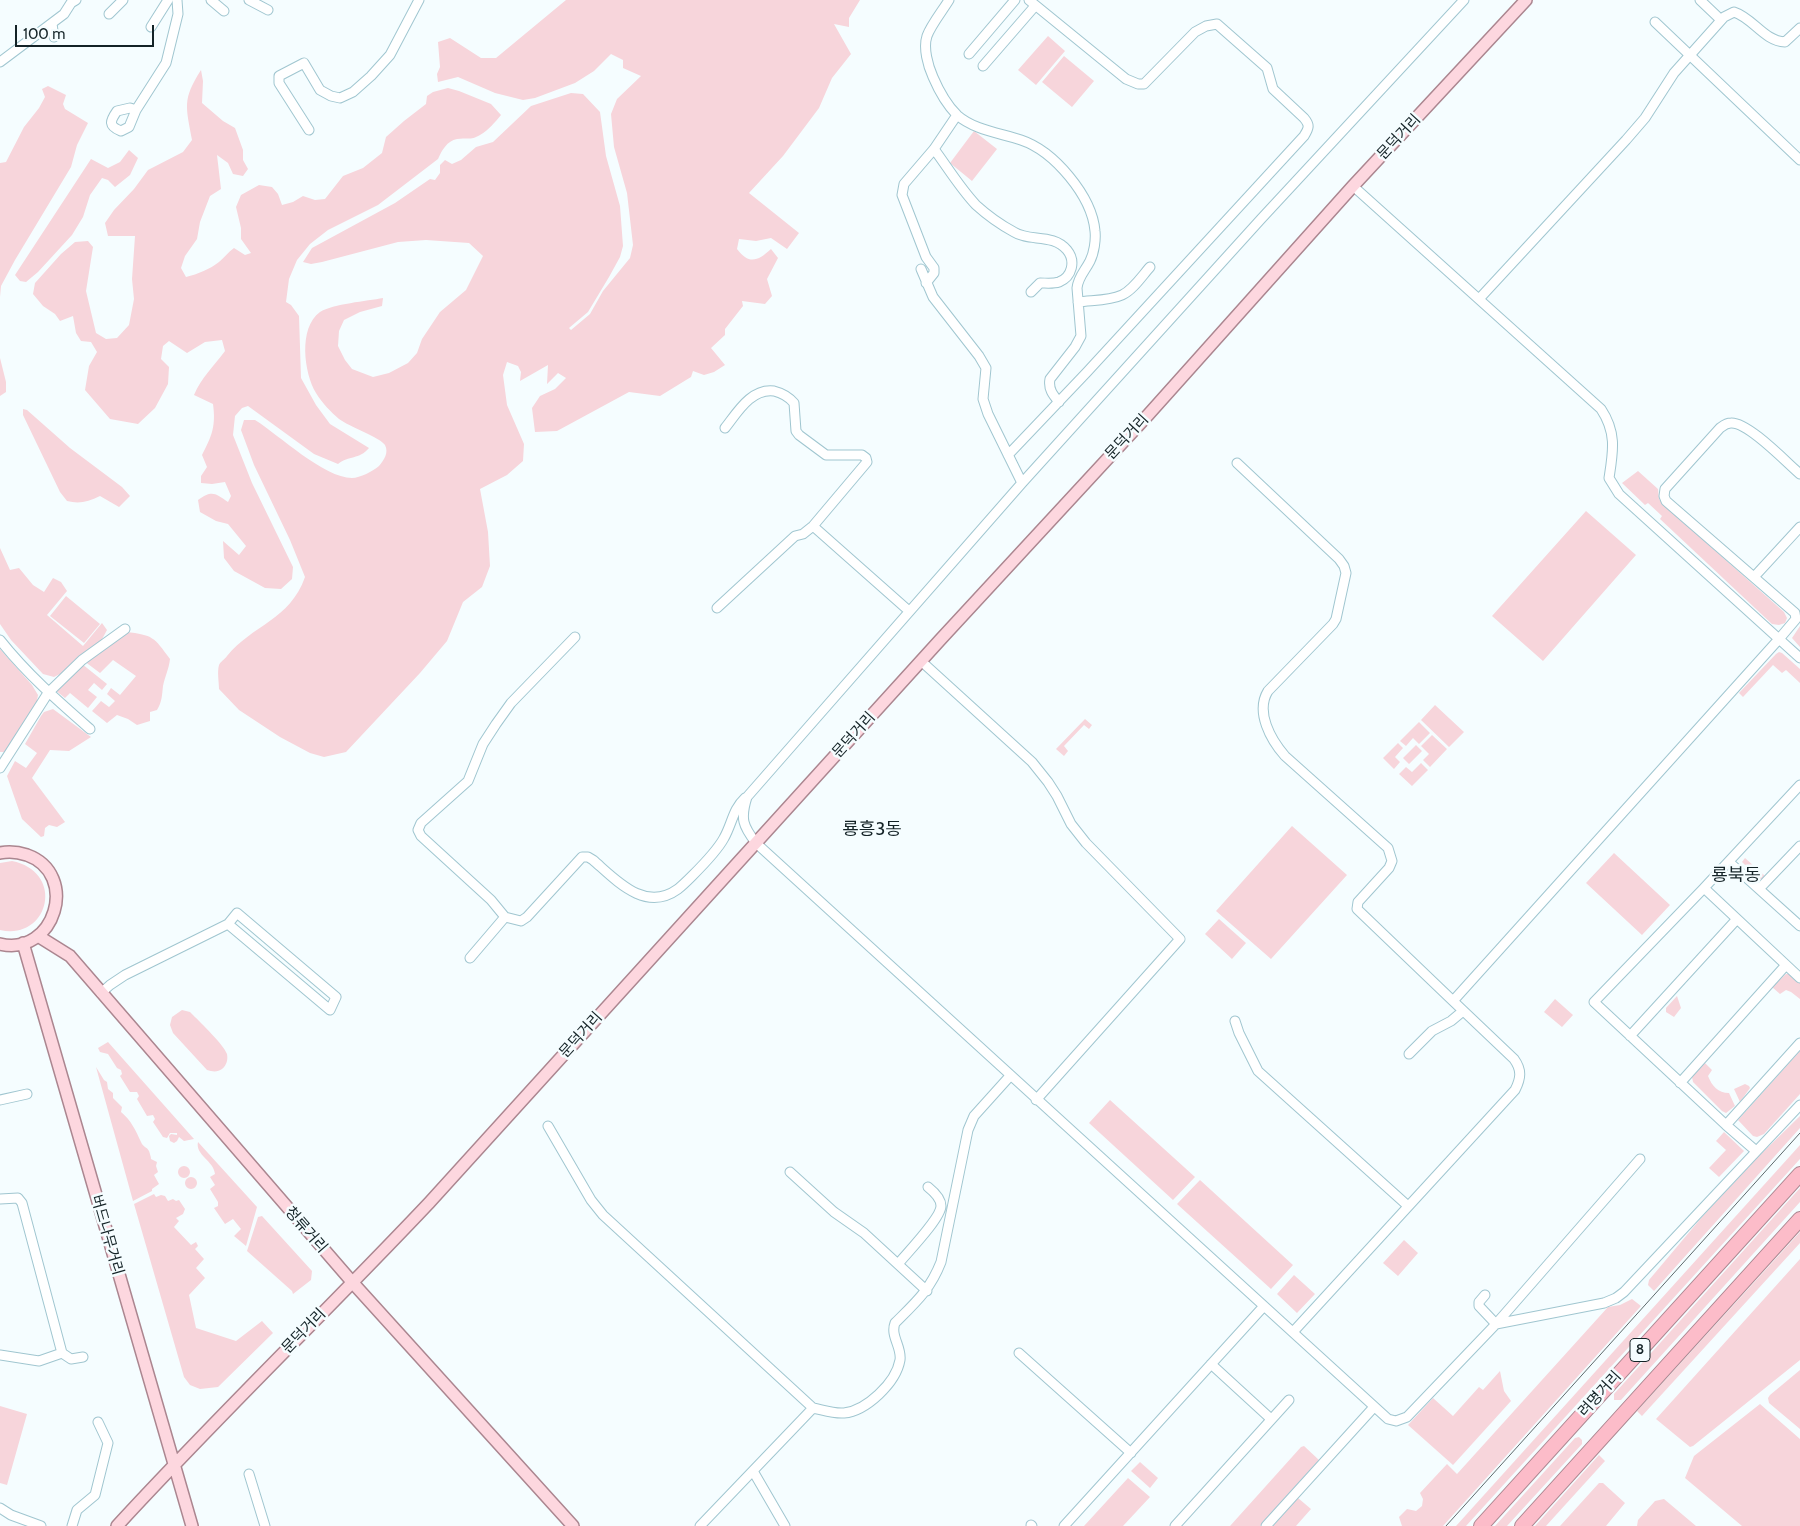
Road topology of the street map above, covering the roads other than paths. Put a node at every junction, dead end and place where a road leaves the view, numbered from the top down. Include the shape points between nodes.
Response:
1 (76, 0) edge
2 (123, 0) edge
3 (168, 0) edge
4 (178, 0) edge
5 (211, 0) edge
6 (250, 0) edge
7 (419, 0) edge
8 (949, 0) edge
9 (1015, 0) edge
10 (1464, 0) edge
11 (1700, 0) edge
12 (1520, 2) edge
13 (1032, 3) edge
14 (268, 10) dead end
15 (224, 11) dead end
16 (109, 14) dead end
17 (1721, 20) junction
18 (1655, 22) dead end
19 (52, 24) junction
20 (151, 27) dead end
21 (1800, 28) edge
22 (54, 37) dead end
23 (969, 54) dead end
24 (1690, 55) junction
25 (0, 63) edge
26 (983, 66) dead end
27 (136, 110) dead end
28 (957, 115) junction
29 (309, 130) dead end
30 (934, 149) junction
31 (1800, 160) edge
32 (1353, 186) junction
33 (1150, 267) dead end
34 (921, 269) dead end
35 (926, 283) junction
36 (1031, 292) dead end
37 (1480, 299) junction
38 (1078, 302) junction
39 (1059, 402) junction
40 (725, 428) dead end
41 (1008, 455) junction
42 (1237, 463) dead end
43 (1800, 474) edge
44 (1022, 483) junction
45 (813, 526) junction
46 (1800, 527) edge
47 (1754, 577) junction
48 (717, 608) dead end
49 (909, 611) junction
50 (125, 629) dead end
51 (575, 638) dead end
52 (1779, 639) junction
53 (0, 640) edge
54 (1800, 658) edge
55 (921, 661) junction
56 (48, 693) junction
57 (90, 729) dead end
58 (0, 768) edge
59 (1800, 785) edge
60 (747, 797) junction
61 (756, 844) junction
62 (1800, 846) edge
63 (1, 850) edge
64 (1729, 862) junction
65 (1704, 888) junction
66 (1760, 889) junction
67 (505, 918) junction
68 (1737, 919) junction
69 (228, 924) junction
70 (1800, 926) edge
71 (38, 936) junction
72 (23, 943) junction
73 (0, 944) edge
74 (470, 958) dead end
75 (1786, 964) junction
76 (1800, 978) edge
77 (101, 993) junction
78 (1453, 1001) junction
79 (1463, 1011) junction
80 (1235, 1021) dead end
81 (1630, 1036) junction
82 (1800, 1043) edge
83 (1409, 1054) dead end
84 (1010, 1076) junction
85 (1680, 1083) junction
86 (27, 1094) dead end
87 (0, 1100) edge
88 (1036, 1100) junction
89 (1800, 1105) edge
90 (1726, 1125) junction
91 (548, 1126) dead end
92 (1756, 1151) junction
93 (1640, 1159) dead end
94 (790, 1172) dead end
95 (1800, 1174) edge
96 (928, 1186) dead end
97 (0, 1199) edge
98 (1408, 1206) junction
99 (1800, 1219) edge
100 (898, 1264) junction
101 (352, 1283) junction
102 (927, 1291) junction
103 (1485, 1294) dead end
104 (1264, 1306) junction
105 (1496, 1324) junction
106 (1293, 1332) junction
107 (62, 1353) junction
108 (1019, 1353) dead end
109 (0, 1355) edge
110 (83, 1357) dead end
111 (1211, 1364) junction
112 (1289, 1400) dead end
113 (1374, 1407) junction
114 (813, 1408) junction
115 (1271, 1419) junction
116 (98, 1422) dead end
117 (1131, 1453) junction
118 (174, 1464) junction
119 (753, 1471) junction
120 (249, 1474) dead end
121 (0, 1508) edge
122 (41, 1526) edge
123 (72, 1526) edge
124 (117, 1526) edge
125 (192, 1526) edge
126 (265, 1526) edge
127 (573, 1526) edge
128 (700, 1526) edge
129 (785, 1526) edge
130 (1064, 1526) edge
131 (1175, 1526) edge
132 (1266, 1526) edge
133 (1481, 1526) edge
134 (1522, 1526) edge

1 - 19 street
2 - 16 street
3 - 20 street
4 - 27 street via 178,14 166,63
5 - 15 street
6 - 14 street
7 - 29 street via 390,55 352,92 340,98 320,90 304,62 280,76 279,83
8 - 28 street via 927,36 927,51 929,68 941,96
9 - 23 street
10 - 44 street
11 - 17 street
12 - 32 main road, 문덕거리
13 - 26 street
13 - 39 street via 1126,79 1138,84 1144,84 1195,32 1217,24 1267,68 1273,90 1304,118 1309,127
17 - 21 street via 1734,12 1741,14 1775,42 1785,42
17 - 24 street
18 - 24 street
19 - 22 street
19 - 25 street
24 - 31 street
24 - 37 street via 1674,73 1645,118
28 - 30 street
28 - 38 street via 987,130 1033,146 1069,176 1078,189 1093,221 1096,238 1090,260 1078,280
30 - 35 street via 904,184 902,195 926,258 934,268
30 - 36 street via 977,205 1016,234 1049,239 1068,251 1072,266 1065,279 1057,283 1040,283
32 - 37 street
32 - 55 main road, 문덕거리
33 - 38 street via 1122,295
34 - 35 street
35 - 41 street via 986,368 983,399
37 - 52 street via 1601,409 1608,419 1613,438 1609,478 1619,494
38 - 39 street via 1080,340 1050,378 1052,393
39 - 41 street
40 - 45 street via 750,398 769,391 781,392 794,403 796,431 822,453 862,455 866,458 867,462
41 - 44 street
42 - 78 street via 1339,560 1346,573 1333,624 1264,696 1263,711 1270,735 1284,756 1388,848 1392,861 1389,868 1358,902 1357,909
43 - 47 street via 1750,430 1733,422 1720,428 1665,489 1666,501
44 - 49 street
45 - 48 street via 795,536
45 - 49 street
46 - 47 street
47 - 52 street via 1795,613 1796,619
49 - 60 street
50 - 56 street via 82,660
51 - 67 street via 511,703 483,744 468,780 418,830 491,900
52 - 54 street
52 - 78 street
53 - 56 street
55 - 61 main road, 문덕거리
55 - 88 street via 1032,762 1086,843 1180,939
56 - 57 street
56 - 58 street
59 - 64 street
60 - 61 street via 742,816 745,829
60 - 67 street via 734,810 723,840 678,890 652,897 641,895 630,891 593,860 582,857 527,917 521,921
61 - 84 street
61 - 101 main road, 문덕거리
62 - 66 street
63 - 71 main road via 33,857 54,880 56,910
64 - 65 street
64 - 66 street
65 - 68 street
65 - 81 street via 1594,1002
66 - 70 street
67 - 74 street
68 - 75 street
68 - 81 street
69 - 69 street via 237,913 336,997 330,1010
69 - 77 street via 126,975
71 - 72 main road
71 - 77 main road, 청류거리 via 70,956
72 - 73 main road
72 - 118 main road, 버드나무거리
75 - 76 street
75 - 85 street
77 - 101 main road, 청류거리
78 - 79 street
79 - 83 street via 1432,1031
79 - 98 street via 1514,1059 1519,1066 1520,1081
80 - 98 street via 1258,1071
81 - 85 street
82 - 90 street
84 - 88 street
84 - 102 street via 974,1116 968,1130 941,1262
85 - 90 street
86 - 87 street
88 - 104 street
89 - 92 street
90 - 92 street
91 - 114 street via 591,1200 603,1214
92 - 105 street via 1616,1298
93 - 105 street
94 - 100 street
95 - 133 highway, 려명거리 / 8
96 - 100 street via 940,1200 941,1207 937,1217
97 - 107 street via 18,1198 22,1203
98 - 106 street
99 - 134 highway, 려명거리 / 8
100 - 102 street
101 - 118 main road, 문덕거리
101 - 127 main road, 청류거리
102 - 114 street via 895,1323 894,1335 900,1349 900,1362 893,1378 871,1402 860,1410 842,1413
103 - 105 street via 1479,1306
104 - 106 street
104 - 111 street
105 - 113 street via 1408,1417 1396,1421 1388,1419
106 - 113 street
107 - 109 street via 39,1361
107 - 110 street via 72,1359
108 - 117 street
111 - 115 street
111 - 117 street
112 - 115 street
113 - 132 street
114 - 119 street
115 - 131 street
116 - 123 street via 108,1443 95,1495 77,1510
117 - 130 street
118 - 124 main road, 문덕거리
118 - 125 main road, 버드나무거리
119 - 128 street
119 - 129 street
120 - 126 street
121 - 122 street

